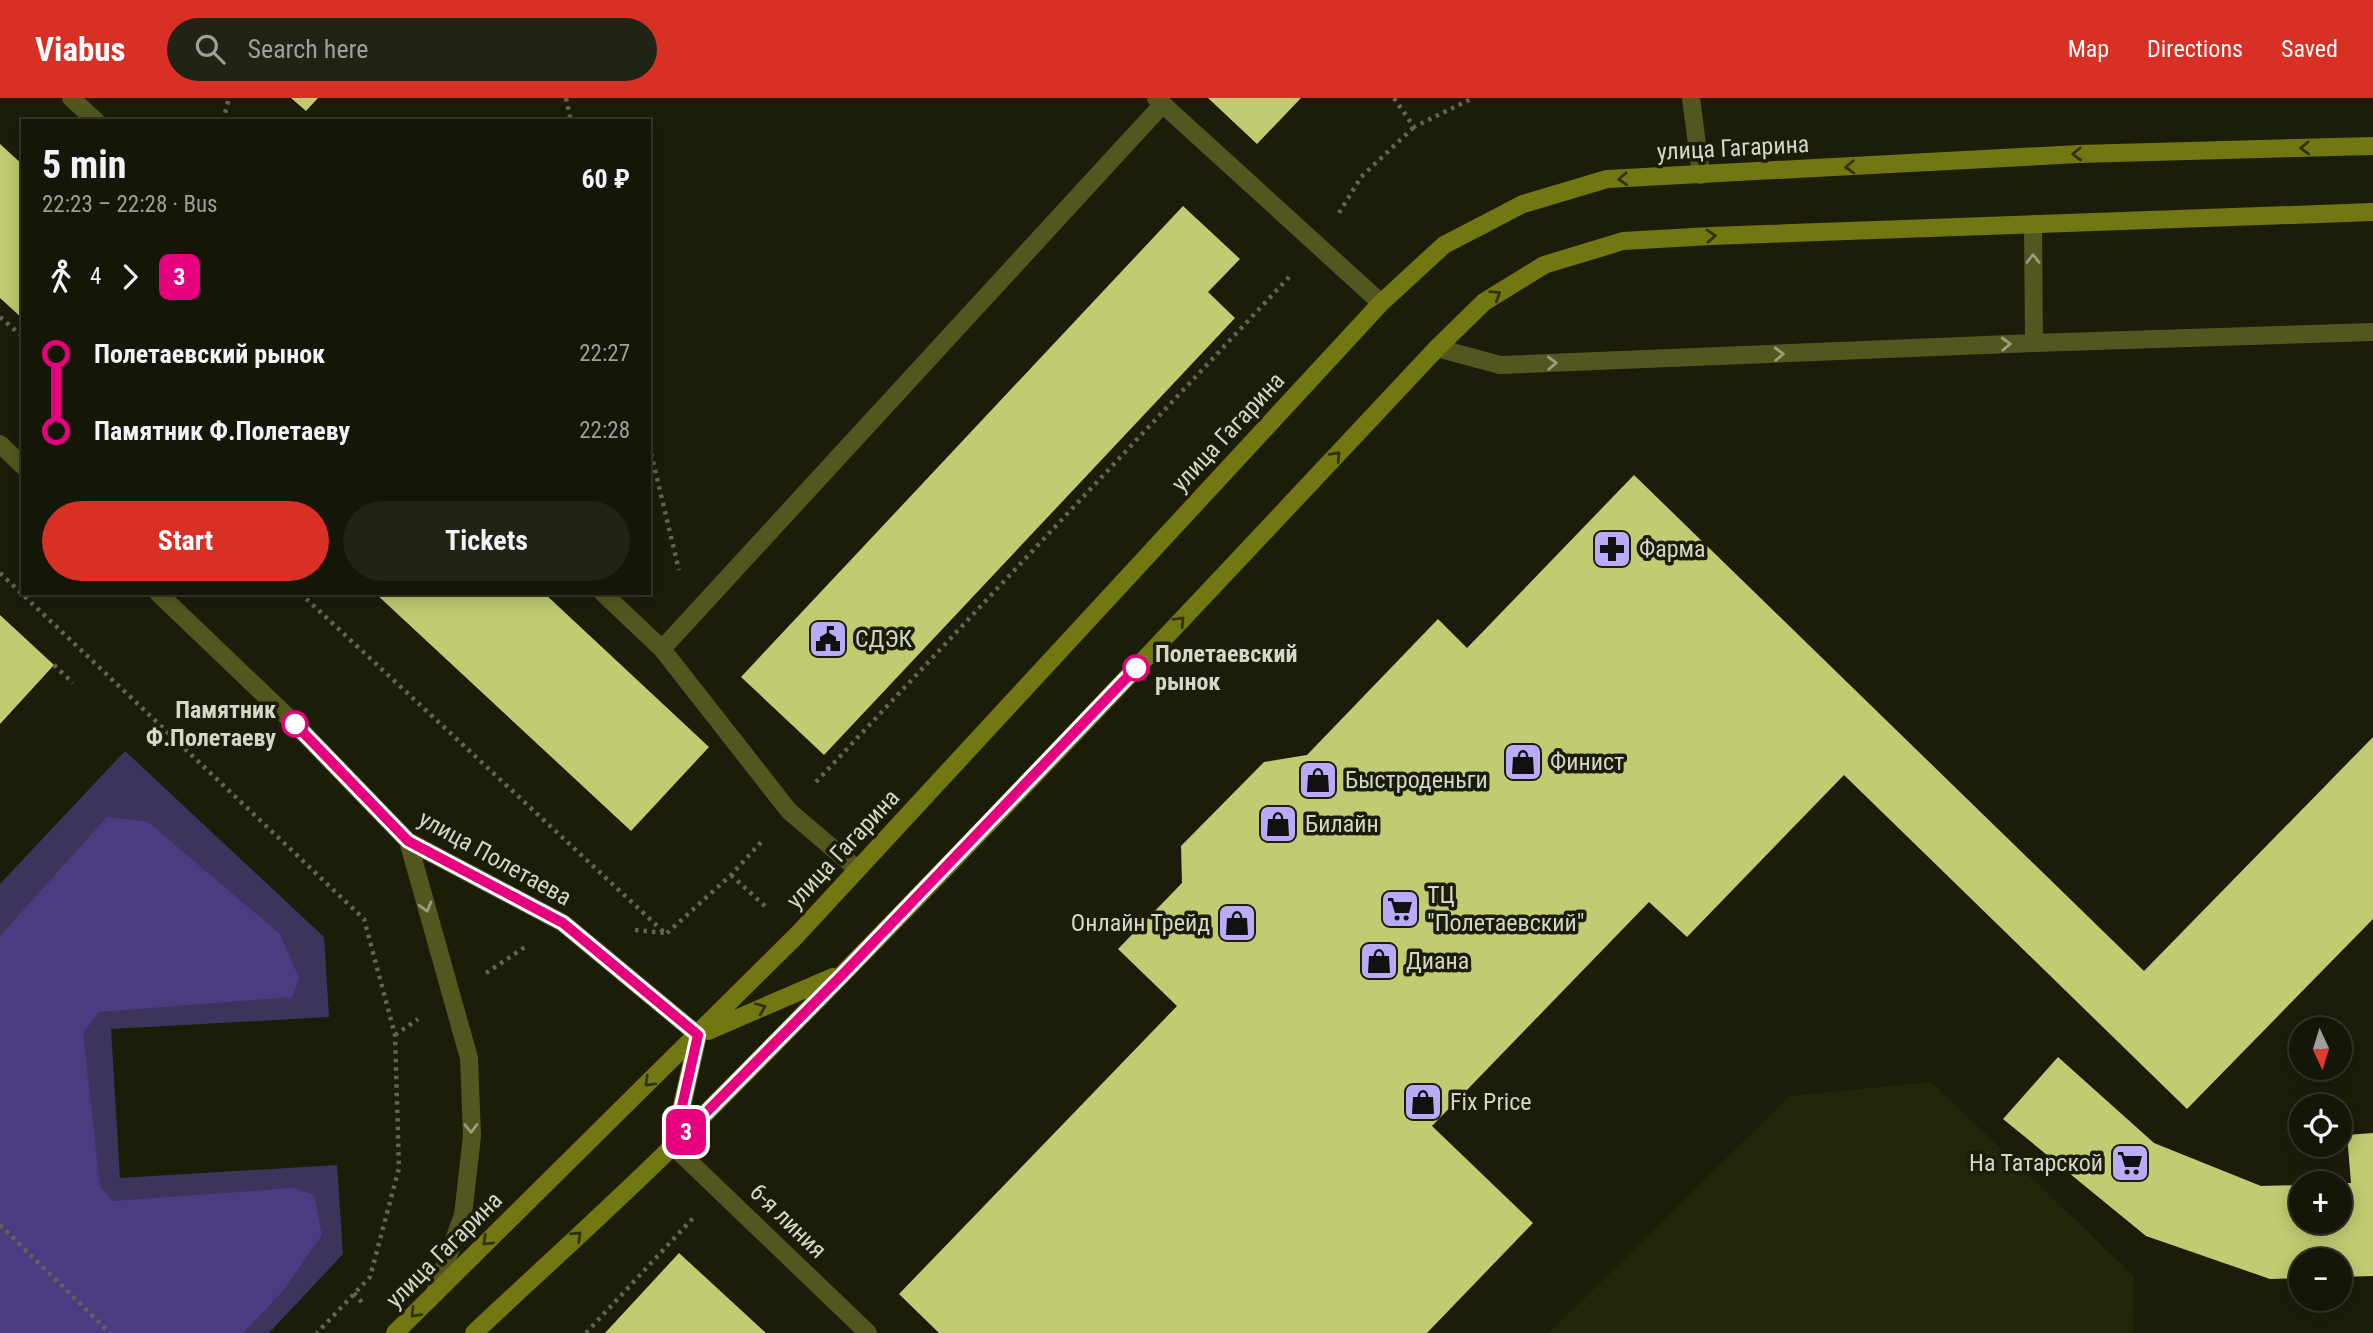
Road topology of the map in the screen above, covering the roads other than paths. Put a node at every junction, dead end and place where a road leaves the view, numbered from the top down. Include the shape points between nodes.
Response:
1 (71, 98) edge
2 (1691, 98) edge
3 (1159, 101) edge
4 (94, 119) edge
5 (2373, 146) edge
6 (1701, 175) junction
7 (2373, 212) edge
8 (2033, 224) junction
9 (1381, 303) junction
10 (2373, 332) edge
11 (2034, 343) junction
12 (1437, 348) junction
13 (0, 444) edge
14 (21, 464) edge
15 (160, 595) edge
16 (605, 595) edge
17 (662, 649) junction
18 (408, 841) junction
19 (857, 869) junction
20 (844, 973) junction
21 (698, 1035) junction
22 (673, 1146) junction
23 (435, 1292) junction
24 (395, 1333) edge
25 (474, 1333) edge
26 (868, 1333) edge

1 - 4 street
2 - 6 street
3 - 9 street
3 - 17 street
5 -> 6 main road, улица Гагарина via 2079,154
6 -> 9 main road, улица Гагарина via 1607,179 1523,204 1444,245
7 - 8 main road
11 -> 8 street
12 -> 8 main road via 1483,302 1544,265 1623,241
9 - 19 main road, улица Гагарина
10 - 11 street
12 -> 11 street via 1500,365
20 -> 12 main road
13 - 14 street
15 - 18 street, улица Полетаева
16 - 17 street
17 - 19 street via 789,811
18 - 21 street, улица Полетаева via 563,923
18 -> 23 street via 469,1058 472,1136 463,1215
19 - 21 main road, улица Гагарина
21 -> 20 main road
20 - 22 main road
21 - 22 main road
21 -> 23 main road, улица Гагарина
25 -> 22 main road
22 - 26 street, 6-я линия
23 -> 24 main road, улица Гагарина

